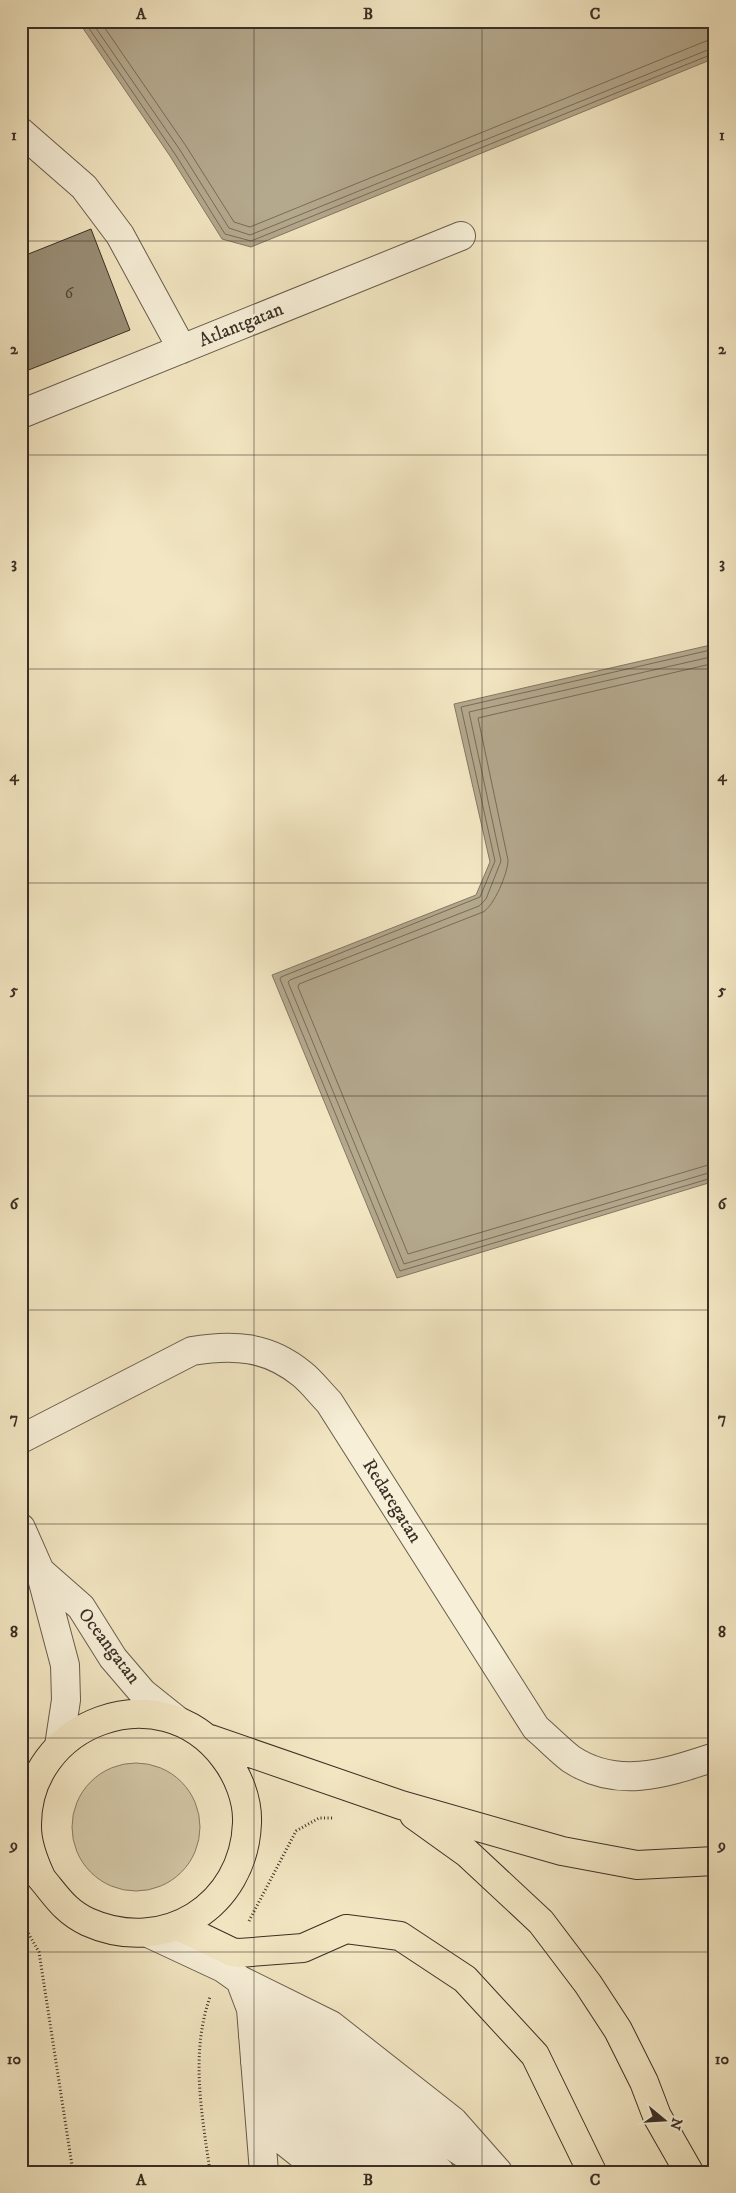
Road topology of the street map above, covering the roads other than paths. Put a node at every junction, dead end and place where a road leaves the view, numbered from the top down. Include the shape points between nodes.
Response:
1 (21, 132) edge
2 (461, 236) dead end
3 (182, 349) junction
4 (21, 414) edge
5 (21, 1438) edge
6 (21, 1528) edge
7 (40, 1571) junction
8 (178, 1721) junction
9 (206, 1738) junction
10 (715, 1757) edge
11 (42, 1758) edge
12 (401, 1805) junction
13 (715, 1861) edge
14 (31, 1870) edge
15 (178, 1926) junction
16 (148, 1933) junction
17 (240, 1980) junction
18 (251, 2009) junction
19 (254, 2049) junction
20 (258, 2090) junction
21 (260, 2122) junction
22 (263, 2162) edge
23 (285, 2172) edge
24 (323, 2172) edge
25 (362, 2172) edge
26 (400, 2172) edge
27 (440, 2172) edge
28 (492, 2172) edge
29 (498, 2172) edge
30 (592, 2172) edge
31 (689, 2172) edge

1 - 3 street via 84,187 120,235
2 - 3 street, Atlantgatan
3 - 4 street, Atlantgatan
5 - 10 street, Redaregatan via 192,1351 220,1347 250,1348 278,1358 303,1374 329,1402 536,1728 571,1758 594,1771 631,1778 668,1772
6 - 7 street, Oceangatan
7 - 8 street, Oceangatan via 81,1607 113,1658 144,1692
7 - 11 street, Oceangatan via 65,1665 66,1700
8 - 9 highway
8 - 11 highway via 142,1714 115,1716 73,1734
9 - 12 highway
9 - 15 highway via 231,1766 239,1783 247,1821 246,1840 234,1876 223,1892 210,1906
11 - 14 highway via 27,1827 34,1862
12 - 13 highway via 562,1850 637,1865
12 - 31 highway via 467,1853 540,1922 588,1984 618,2030 657,2116
14 - 16 highway via 69,1910 86,1921 113,1930
15 - 16 highway
15 - 30 highway via 239,1953 303,1948 346,1929 400,1936 466,1979 535,2055
16 - 17 street via 223,1968
17 - 18 street
17 - 29 street via 331,2025 453,2121
18 - 19 street
18 - 28 street via 314,2041 439,2138
19 - 20 street
19 - 26 street via 294,2086
19 - 27 street via 304,2062
20 - 21 street
20 - 25 street
21 - 22 street
21 - 24 street
22 - 23 street

